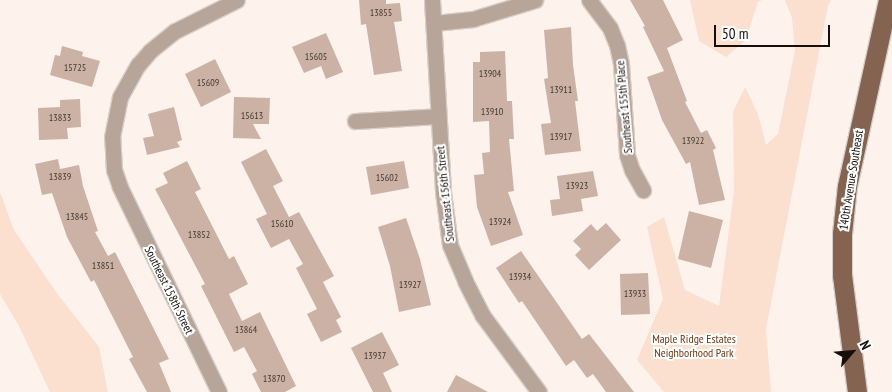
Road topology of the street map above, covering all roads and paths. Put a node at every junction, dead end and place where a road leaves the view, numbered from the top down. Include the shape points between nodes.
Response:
1 (237, 0) edge
2 (432, 0) edge
3 (535, 0) edge
4 (589, 0) edge
5 (888, 0) edge
6 (435, 23) junction
7 (438, 116) junction
8 (355, 121) dead end
9 (643, 190) dead end
10 (219, 392) edge
11 (539, 392) edge
12 (857, 392) edge

1 - 10 street, Southeast 158th Street via 175,31 138,65 120,97 112,137 114,170 120,187
2 - 6 street, Southeast 156th Street
3 - 6 street via 473,19
4 - 9 street, Southeast 155th Place via 610,28 617,45 627,155
5 - 12 main road, 140th Avenue Southeast via 847,186 842,234 842,275
6 - 7 street, Southeast 156th Street
7 - 8 street
7 - 11 street, Southeast 156th Street via 450,245 483,316

